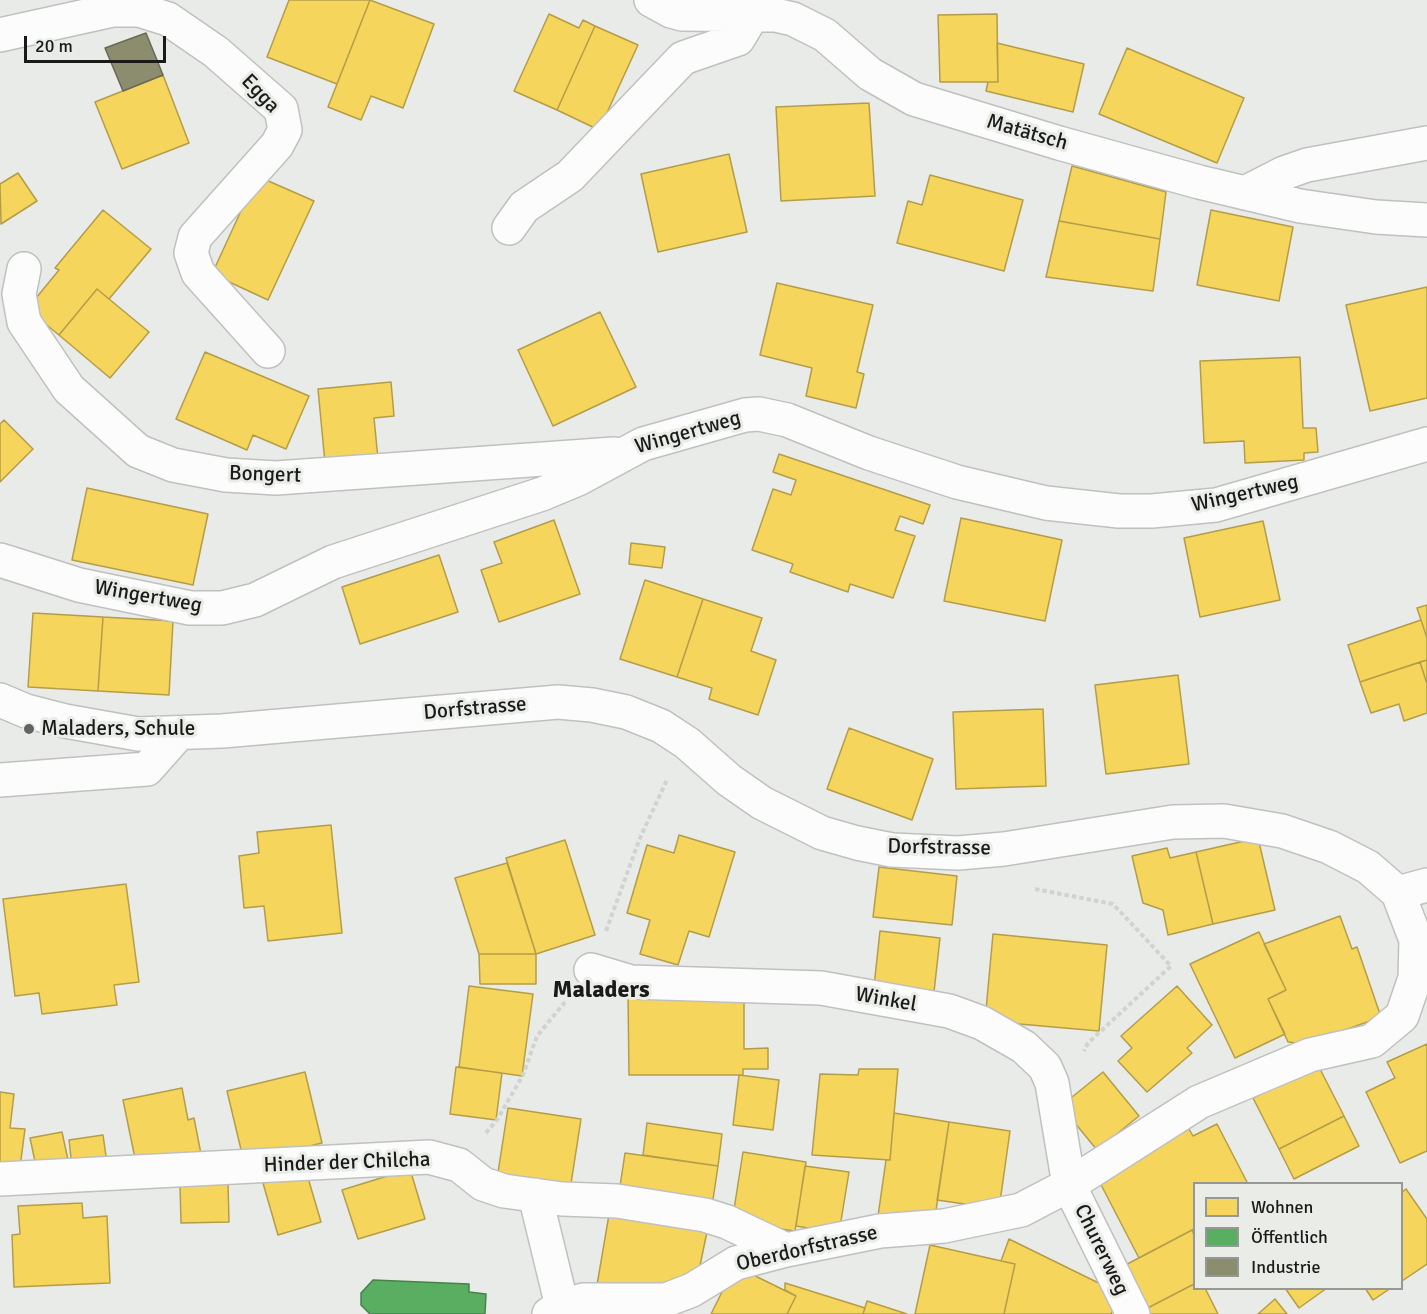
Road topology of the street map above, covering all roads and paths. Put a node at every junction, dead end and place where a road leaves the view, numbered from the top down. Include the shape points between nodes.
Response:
1 (651, 0) edge
2 (753, 14) junction
3 (0, 36) edge
4 (1427, 143) edge
5 (1245, 193) junction
6 (1427, 220) edge
7 (509, 228) dead end
8 (24, 269) dead end
9 (268, 351) dead end
10 (1427, 444) edge
11 (621, 453) junction
12 (0, 560) edge
13 (0, 700) edge
14 (178, 734) junction
15 (0, 780) edge
16 (1025, 887) dead end
17 (1412, 889) edge
18 (591, 970) dead end
19 (1055, 1104) junction
20 (0, 1179) edge
21 (1069, 1185) junction
22 (535, 1195) junction
23 (786, 1250) junction
24 (679, 1307) edge
25 (556, 1310) edge
26 (1133, 1314) edge

1 - 2 street, Matätsch via 682,14
2 - 5 street, Matätsch via 793,19 816,28 870,74 914,99
2 - 7 street via 738,39 683,58 570,176 524,207
3 - 9 street, Egga via 113,9 139,10 168,19 216,52 281,110 285,130 277,145 195,237 191,253 198,273
4 - 5 street via 1307,165 1284,172
5 - 6 street, Matätsch via 1347,213
8 - 11 street, Bongert via 19,294 24,322 69,389 138,451 173,465 226,475 276,478
10 - 11 street, Wingertweg via 1248,498 1152,511 1046,503 957,482 787,420 759,414 725,419
11 - 12 street, Wingertweg via 578,479 542,494 333,562 270,594 222,608 182,607 79,585
13 - 14 street, Dorfstrasse via 26,711 99,728 138,734
14 - 15 street via 147,769
14 - 17 street, Dorfstrasse via 558,702 592,705 626,712 661,726 762,803 822,833 856,843 892,850 958,853 1173,822 1224,821 1282,831 1329,847
16 - 19 path via 1113,904 1171,966 1088,1043
17 - 21 street, Dorfstrasse via 1415,978 1402,1016 1372,1041 1310,1054 1199,1102
18 - 19 street, Winkel via 630,982 821,988 949,1011 982,1023 1024,1047 1044,1067 1052,1083
19 - 21 street, Winkel
20 - 22 street, Hinder der Chilcha via 429,1157 459,1165 483,1184
21 - 23 street, Oberdorfstrasse via 1021,1210
21 - 26 street, Churerweg
22 - 23 street, Hinder der Chilcha via 617,1201 705,1215
22 - 25 street
23 - 24 street, Oberdorfstrasse via 736,1263 692,1290
24 - 25 street, Oberdorfstrasse via 583,1300

